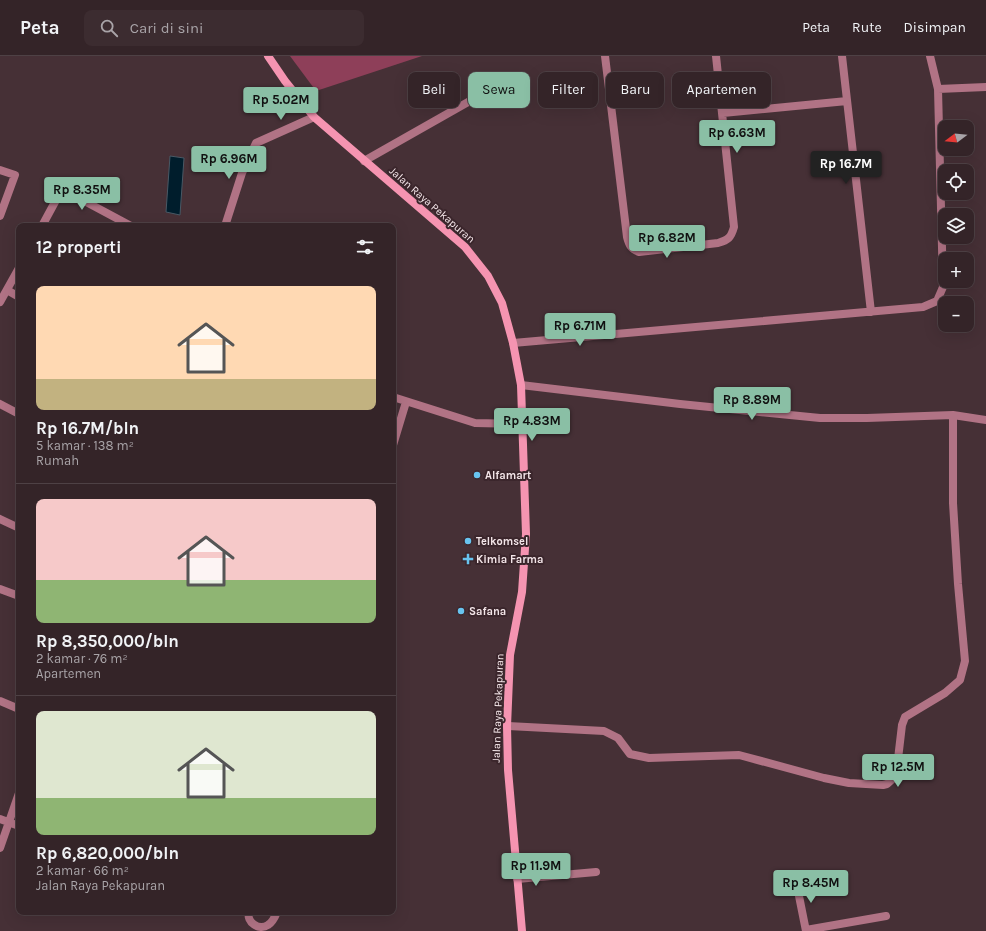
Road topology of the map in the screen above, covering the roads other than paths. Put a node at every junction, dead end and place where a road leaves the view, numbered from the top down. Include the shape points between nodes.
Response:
1 (268, 56) edge
2 (605, 56) edge
3 (716, 56) edge
4 (842, 56) edge
5 (930, 56) edge
6 (986, 87) edge
7 (938, 89) junction
8 (846, 101) junction
9 (468, 102) edge
10 (723, 113) junction
11 (314, 117) junction
12 (364, 161) junction
13 (0, 170) edge
14 (0, 216) edge
15 (44, 223) edge
16 (125, 223) edge
17 (226, 223) edge
18 (16, 274) edge
19 (7, 290) junction
20 (16, 295) edge
21 (0, 302) edge
22 (871, 312) junction
23 (513, 343) junction
24 (521, 385) junction
25 (396, 398) edge
26 (406, 402) junction
27 (0, 404) edge
28 (16, 412) edge
29 (953, 415) junction
30 (986, 420) edge
31 (522, 424) junction
32 (396, 435) edge
33 (0, 519) edge
34 (16, 527) edge
35 (0, 589) edge
36 (16, 595) edge
37 (0, 701) edge
38 (16, 708) edge
39 (507, 726) junction
40 (16, 803) edge
41 (0, 819) edge
42 (10, 823) junction
43 (16, 825) edge
44 (0, 848) edge
45 (596, 872) dead end
46 (517, 879) junction
47 (796, 881) dead end
48 (248, 915) edge
49 (276, 915) edge
50 (886, 916) dead end
51 (522, 931) edge
52 (806, 931) edge

1 - 11 main road, Jalan Raya Pekapuran
2 - 10 street via 627,237 633,250 639,252 718,243 732,236 734,227
3 - 10 street
4 - 8 street
5 - 7 street
6 - 7 street
7 - 22 street via 943,287 937,301 923,307
8 - 10 street
8 - 22 street
9 - 12 street
11 - 12 main road, Jalan Raya Pekapuran
11 - 17 street via 256,143 242,172
12 - 23 main road, Jalan Raya Pekapuran via 465,247 488,276 502,303
13 - 14 street via 15,175
15 - 16 street via 62,189
18 - 19 street
19 - 20 street
19 - 21 street
22 - 23 street
23 - 24 main road, Jalan Raya Pekapuran
24 - 29 street via 820,418
24 - 31 main road, Jalan Raya Pekapuran
25 - 26 street
26 - 31 street via 475,423
26 - 32 street
27 - 28 street
29 - 30 street
29 - 39 street via 953,502 965,661 960,680 945,693 904,717 896,776 887,784 849,783 739,755 649,758 630,754 618,738 604,731
31 - 39 main road, Jalan Raya Pekapuran via 526,534 522,592 510,655
33 - 34 street
35 - 36 street
37 - 38 street
39 - 46 main road, Jalan Raya Pekapuran
40 - 42 street
41 - 42 street
42 - 43 street
42 - 44 street
45 - 46 street
46 - 51 main road, Jalan Raya Pekapuran
47 - 52 street
48 - 49 street via 250,921 260,927 267,926
50 - 52 street

